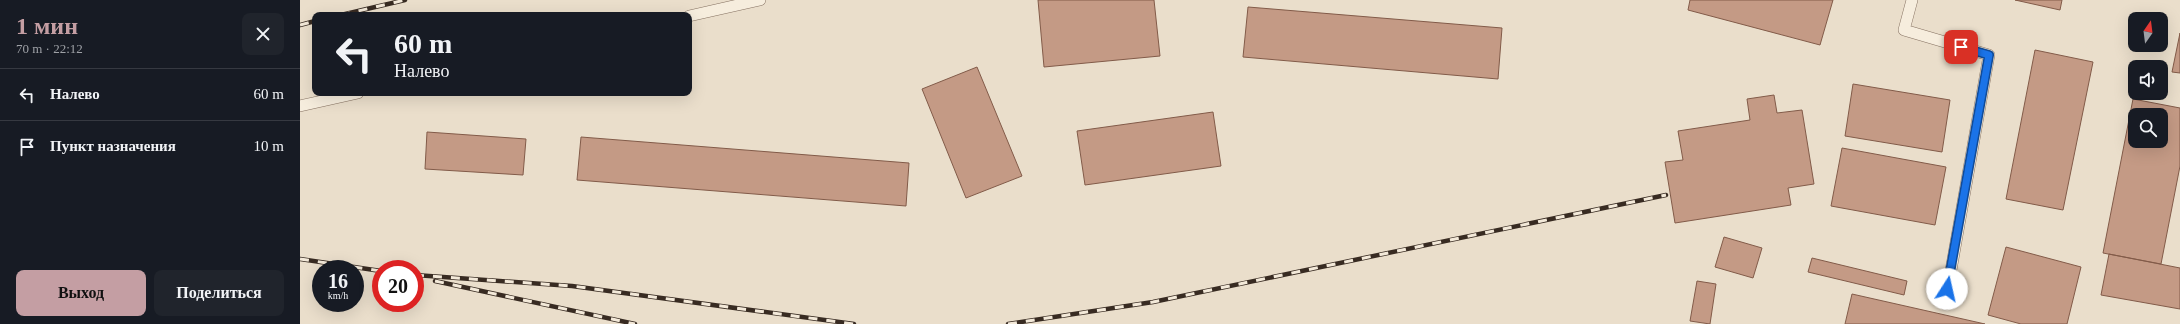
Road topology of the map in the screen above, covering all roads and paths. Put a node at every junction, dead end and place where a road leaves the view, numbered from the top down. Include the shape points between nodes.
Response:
1 (760, 0) edge
2 (1912, 0) edge
3 (692, 15) edge
4 (345, 96) edge
5 (300, 106) edge
6 (1945, 304) dead end

1 - 3 lane
2 - 6 lane via 1904,30 1989,55
4 - 5 lane

